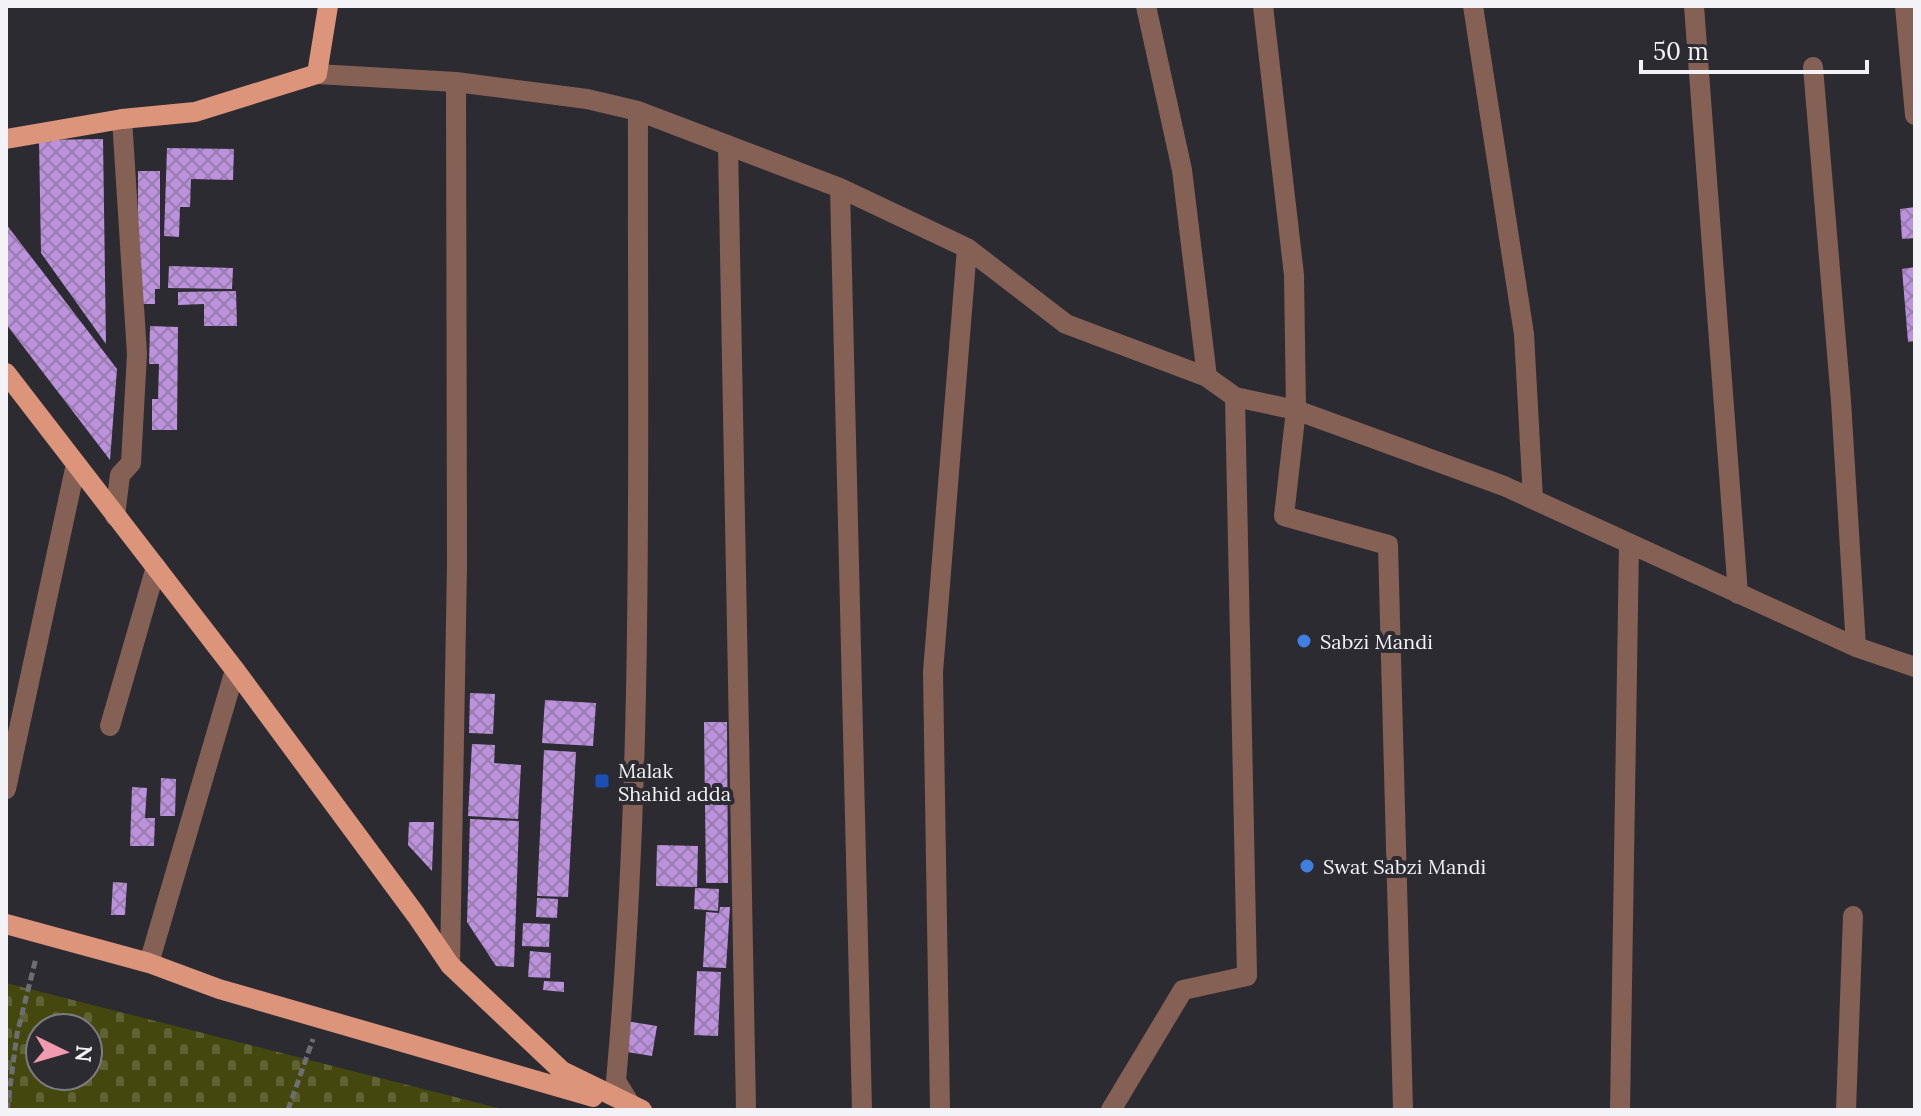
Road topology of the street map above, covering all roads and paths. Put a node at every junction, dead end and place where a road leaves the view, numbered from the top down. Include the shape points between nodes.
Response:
1 (328, 6) edge
2 (1146, 6) edge
3 (1263, 6) edge
4 (1473, 6) edge
5 (1694, 6) edge
6 (1905, 6) edge
7 (1813, 67) dead end
8 (317, 74) junction
9 (456, 82) junction
10 (638, 111) junction
11 (1915, 115) edge
12 (122, 119) junction
13 (6, 139) edge
14 (728, 145) junction
15 (840, 188) junction
16 (967, 248) junction
17 (6, 373) edge
18 (1207, 377) junction
19 (1235, 397) junction
20 (1296, 410) junction
21 (76, 464) junction
22 (1533, 499) junction
23 (115, 516) junction
24 (1629, 544) junction
25 (156, 567) junction
26 (1738, 594) junction
27 (1856, 647) junction
28 (1915, 667) edge
29 (235, 670) junction
30 (110, 726) dead end
31 (6, 789) edge
32 (1853, 916) dead end
33 (6, 924) edge
34 (42, 934) junction
35 (149, 963) junction
36 (450, 965) junction
37 (320, 1018) junction
38 (637, 1108) edge
39 (7, 1110) edge
40 (288, 1110) edge
41 (746, 1110) edge
42 (862, 1110) edge
43 (940, 1110) edge
44 (1111, 1110) edge
45 (1403, 1110) edge
46 (1620, 1110) edge
47 (1846, 1110) edge

1 - 8 main road
2 - 18 street via 1182,170
3 - 20 street via 1294,275
4 - 22 street via 1524,334
5 - 26 street
6 - 11 street
7 - 27 street
8 - 9 street
8 - 12 main road via 195,112
9 - 10 street
9 - 36 street via 457,565
10 - 14 street
10 - 38 street via 632,856 616,1081
12 - 13 main road
12 - 23 street via 137,354 131,463 120,475
14 - 15 street
14 - 41 street
15 - 16 street
15 - 42 street
16 - 18 street via 1066,324
16 - 43 street via 933,672
17 - 21 main road
18 - 19 street
19 - 20 street
19 - 44 street via 1247,976 1183,990
20 - 22 street
20 - 45 street via 1284,516 1388,545
21 - 23 main road
21 - 31 street
22 - 24 street
23 - 25 main road
24 - 26 street
24 - 46 street
25 - 29 main road
25 - 30 street
26 - 27 street
27 - 28 street
29 - 35 street
29 - 36 main road
32 - 47 street
33 - 34 main road
34 - 35 main road
34 - 39 path via 17,1034
35 - 37 main road
36 - 38 main road via 562,1071
37 - 38 main road
37 - 40 path

